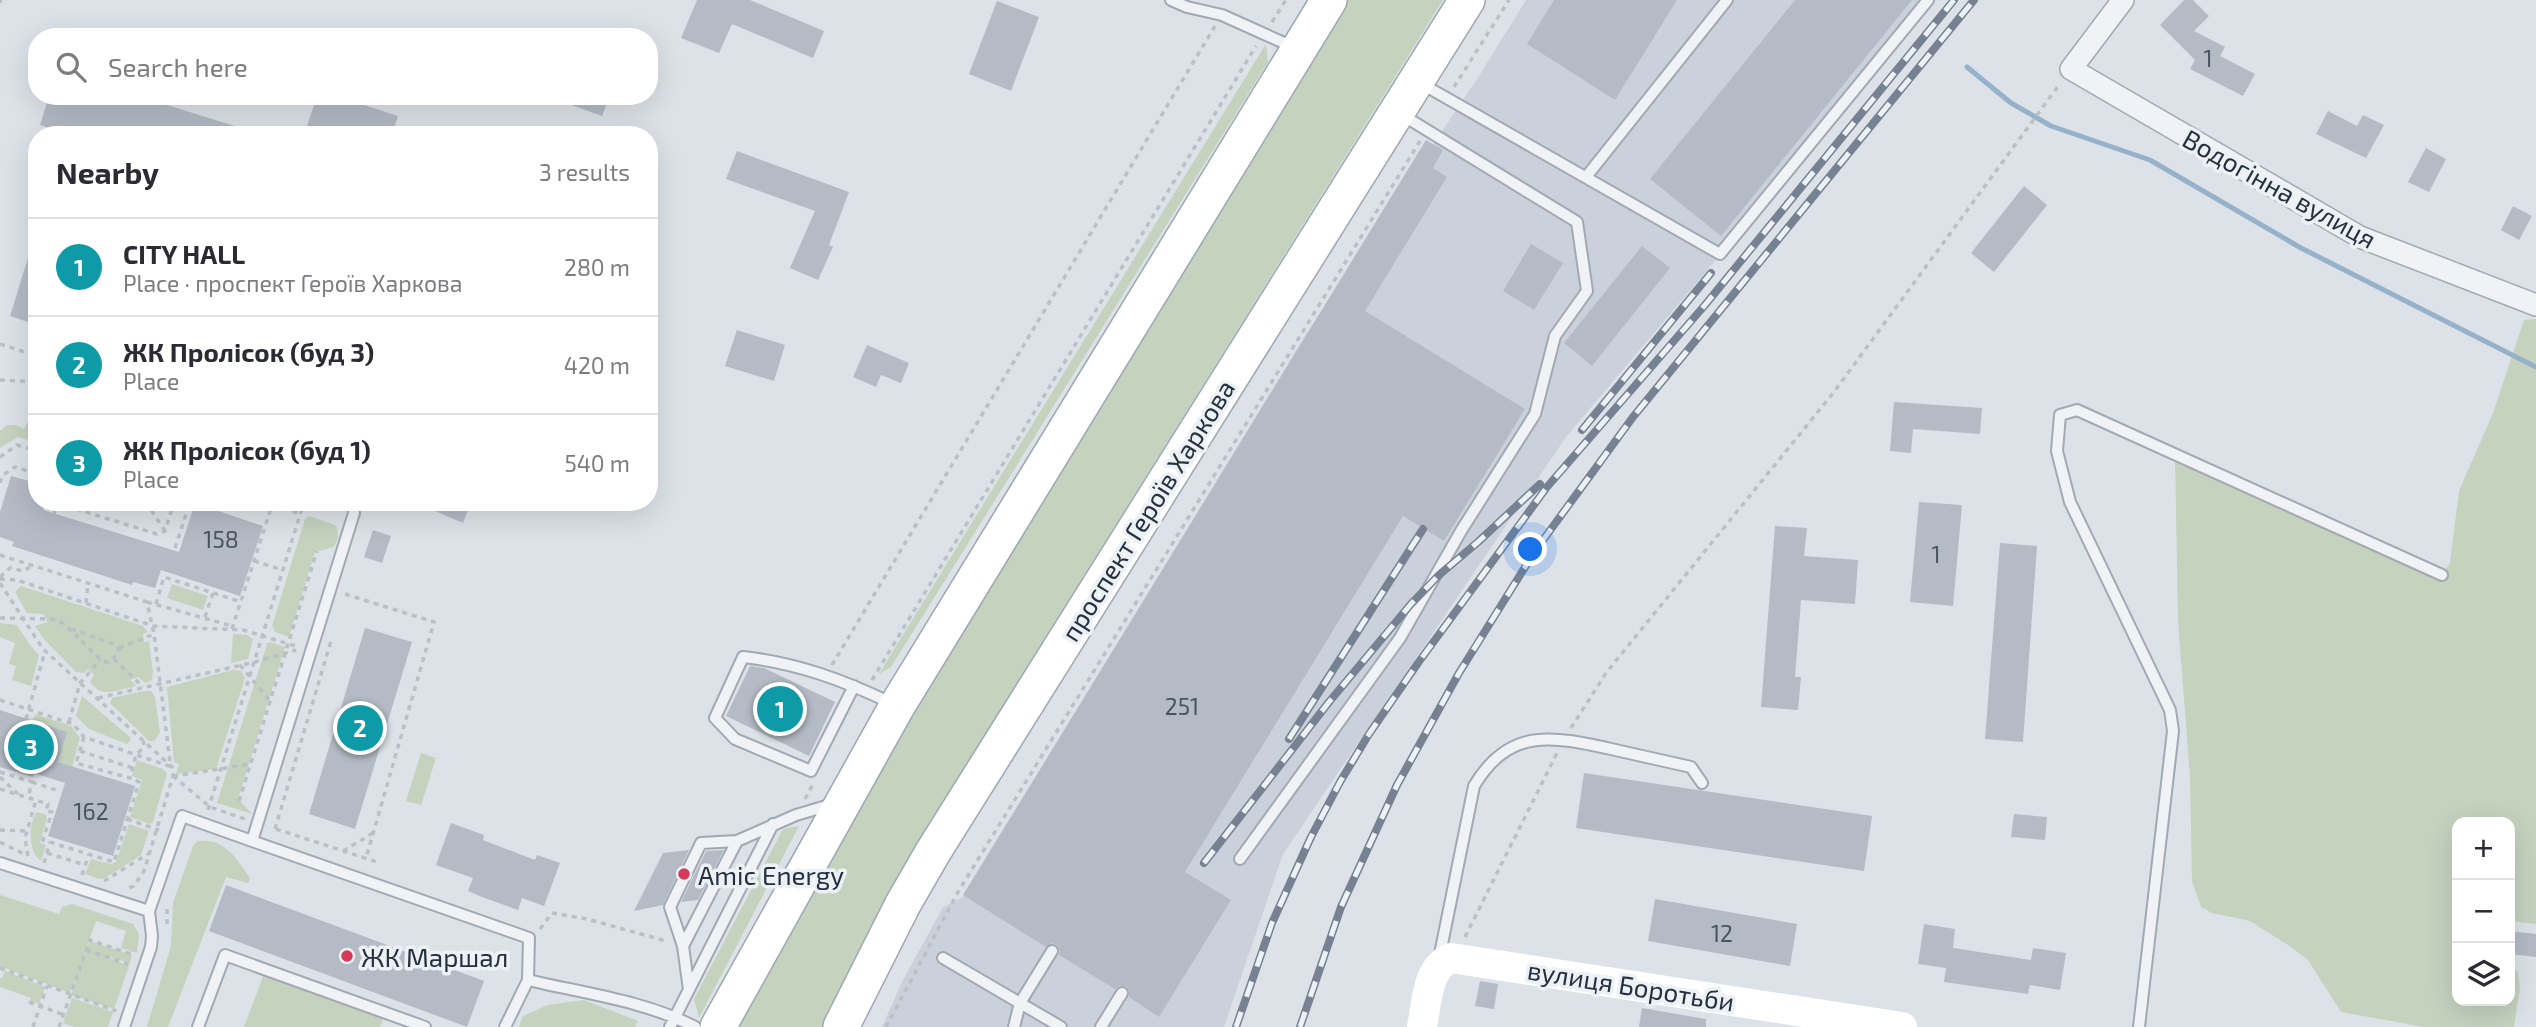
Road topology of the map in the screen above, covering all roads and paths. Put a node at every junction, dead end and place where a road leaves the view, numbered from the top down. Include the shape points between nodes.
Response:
1 (1171, 0) edge
2 (1286, 0) edge
3 (1329, 0) edge
4 (1467, 0) edge
5 (1509, 0) edge
6 (1727, 0) edge
7 (1928, 0) edge
8 (2123, 0) edge
9 (1222, 15) junction
10 (1264, 34) junction
11 (1298, 50) junction
12 (1416, 81) junction
13 (1446, 99) junction
14 (2044, 102) dead end
15 (1397, 112) junction
16 (1426, 130) junction
17 (1586, 177) junction
18 (2536, 305) edge
19 (0, 344) edge
20 (28, 353) edge
21 (0, 380) edge
22 (28, 382) edge
23 (28, 448) edge
24 (0, 457) edge
25 (28, 471) edge
26 (0, 483) edge
27 (82, 511) edge
28 (152, 511) edge
29 (171, 511) edge
30 (187, 511) edge
31 (270, 511) edge
32 (291, 511) edge
33 (302, 511) edge
34 (354, 513) dead end
35 (301, 514) junction
36 (165, 531) junction
37 (176, 548) dead end
38 (317, 551) dead end
39 (0, 555) edge
40 (254, 561) junction
41 (33, 565) junction
42 (283, 570) junction
43 (2442, 575) dead end
44 (0, 580) edge
45 (88, 583) junction
46 (348, 584) dead end
47 (213, 593) junction
48 (147, 602) junction
49 (241, 602) junction
50 (86, 603) junction
51 (156, 604) junction
52 (0, 618) edge
53 (205, 618) junction
54 (22, 619) junction
55 (153, 626) junction
56 (69, 628) junction
57 (232, 628) junction
58 (154, 634) junction
59 (334, 634) dead end
60 (263, 636) junction
61 (97, 637) junction
62 (289, 644) junction
63 (88, 648) junction
64 (119, 648) junction
65 (46, 651) junction
66 (286, 653) junction
67 (114, 659) junction
68 (100, 660) junction
69 (255, 662) junction
70 (240, 665) junction
71 (826, 674) junction
72 (250, 677) junction
73 (80, 683) junction
74 (160, 684) junction
75 (853, 686) junction
76 (143, 688) junction
77 (865, 691) junction
78 (97, 698) junction
79 (0, 701) edge
80 (271, 703) junction
81 (897, 706) junction
82 (29, 710) junction
83 (26, 719) dead end
84 (69, 722) junction
85 (84, 737) junction
86 (144, 739) junction
87 (1565, 739) junction
88 (80, 751) junction
89 (136, 755) junction
90 (177, 763) dead end
91 (252, 764) junction
92 (171, 766) junction
93 (132, 768) junction
94 (222, 769) junction
95 (0, 775) edge
96 (173, 776) junction
97 (130, 778) junction
98 (33, 782) junction
99 (1702, 783) dead end
100 (0, 789) edge
101 (59, 791) dead end
102 (20, 795) junction
103 (28, 798) junction
104 (36, 800) junction
105 (239, 801) dead end
106 (843, 801) junction
107 (127, 819) junction
108 (201, 823) junction
109 (773, 824) junction
110 (157, 829) junction
111 (275, 829) dead end
112 (0, 830) edge
113 (27, 831) junction
114 (373, 833) junction
115 (252, 841) junction
116 (737, 841) junction
117 (0, 842) edge
118 (50, 842) junction
119 (343, 851) dead end
120 (47, 853) junction
121 (150, 853) junction
122 (89, 854) junction
123 (28, 856) junction
124 (366, 858) dead end
125 (1240, 859) dead end
126 (0, 863) edge
127 (85, 865) junction
128 (91, 880) dead end
129 (111, 886) dead end
130 (121, 889) dead end
131 (167, 906) dead end
132 (149, 911) junction
133 (167, 927) dead end
134 (540, 929) dead end
135 (683, 946) junction
136 (86, 950) junction
137 (1052, 951) dead end
138 (134, 955) dead end
139 (943, 958) dead end
140 (1447, 963) junction
141 (131, 965) dead end
142 (0, 968) edge
143 (528, 980) junction
144 (47, 986) junction
145 (689, 990) junction
146 (1122, 993) dead end
147 (71, 995) junction
148 (29, 1002) dead end
149 (1020, 1003) junction
150 (40, 1006) junction
151 (116, 1011) dead end
152 (64, 1015) junction
153 (673, 1022) edge
154 (33, 1027) edge
155 (59, 1027) edge
156 (124, 1027) edge
157 (198, 1027) edge
158 (425, 1027) edge
159 (505, 1027) edge
160 (695, 1027) edge
161 (718, 1027) edge
162 (841, 1027) edge
163 (886, 1027) edge
164 (1014, 1027) edge
165 (1061, 1027) edge
166 (1101, 1027) edge
167 (1422, 1027) edge
168 (1902, 1027) edge
169 (2139, 1027) edge

1 - 9 lane
2 - 10 path
3 - 11 main road
4 - 12 main road, проспект Героїв Харкова
5 - 13 path
6 - 17 lane
7 - 17 lane via 1720,254
8 - 18 street, Водогінна вулиця via 2071,69 2360,237
9 - 10 lane
9 - 71 path
10 - 11 lane
10 - 77 path
11 - 81 main road
12 - 13 lane
12 - 15 main road, проспект Героїв Харкова
13 - 17 lane
14 - 87 path via 1834,392 1606,673
15 - 16 lane
15 - 162 main road, проспект Героїв Харкова via 933,852
16 - 125 lane via 1577,222 1587,291 1555,335 1535,414 1400,638
16 - 163 path via 958,892
19 - 20 path
21 - 22 path
23 - 24 path via 17,445
25 - 26 path via 15,467
27 - 36 path via 157,534
28 - 36 path
29 - 36 path
30 - 37 path
31 - 40 path
32 - 35 path
33 - 35 path
34 - 115 lane
35 - 42 path
38 - 62 path
39 - 41 path
40 - 42 path
40 - 49 path
41 - 44 path via 24,571 10,568
41 - 45 path
42 - 60 path
43 - 169 lane via 2077,410 2060,415 2056,451 2070,502 2170,710 2173,731
44 - 50 path via 17,580
44 - 54 path
45 - 48 path
45 - 50 path
46 - 114 path via 345,594 434,622
47 - 49 path
47 - 51 path via 164,577
47 - 53 path
48 - 51 path
48 - 55 path
49 - 57 path
50 - 55 path
51 - 53 path
52 - 54 path
53 - 57 path
54 - 56 path via 52,620
54 - 65 path
55 - 57 path
55 - 58 path
56 - 61 path
56 - 63 path
57 - 60 path
58 - 64 path
58 - 74 path
59 - 111 path
60 - 62 path
60 - 69 path
61 - 63 path via 91,638
61 - 64 path
62 - 66 path
62 - 66 path via 302,648
63 - 68 path
64 - 67 path
65 - 73 path
65 - 82 path
66 - 69 path
66 - 80 path
67 - 68 path
67 - 76 path
68 - 73 path
69 - 70 path
69 - 72 path
70 - 72 path
70 - 74 path
71 - 75 lane
71 - 75 lane via 743,657 715,718 735,739 811,771
72 - 80 path
72 - 94 path
73 - 78 path
73 - 84 path
74 - 76 path
74 - 92 path
75 - 77 lane
76 - 78 path
77 - 81 lane
78 - 86 path
79 - 82 path
80 - 91 path
81 - 106 main road
82 - 83 path
82 - 84 path
84 - 85 path
85 - 88 path
85 - 89 path
86 - 89 path
86 - 92 path
87 - 99 lane via 1691,767
87 - 140 path
87 - 140 lane via 1534,740 1508,750 1487,765 1474,786
88 - 93 path
88 - 97 path via 76,763
89 - 92 path
89 - 93 path
90 - 96 path
91 - 94 path
91 - 105 path
92 - 96 path
93 - 97 path
94 - 96 path
94 - 108 path
95 - 98 path
95 - 102 path
96 - 110 path
97 - 107 path via 139,782
98 - 101 path
98 - 103 path
100 - 102 path
102 - 103 path
103 - 104 path
104 - 113 path
104 - 118 path via 48,804 46,811 52,813 43,840
106 - 109 lane
106 - 161 main road
107 - 110 path
107 - 122 path via 114,862
108 - 115 lane
108 - 132 lane via 182,816
109 - 116 lane
109 - 145 lane
110 - 121 path
112 - 113 path
113 - 123 path
114 - 119 path
114 - 124 path
115 - 143 lane via 529,938
116 - 135 lane
116 - 135 lane via 701,843 670,906
117 - 123 path
118 - 120 path
118 - 122 path
120 - 123 path via 43,865
120 - 127 path
121 - 129 path via 101,883
121 - 130 path via 140,880
122 - 127 path
126 - 132 lane
127 - 128 path via 81,877
131 - 133 path
132 - 156 lane via 150,947
134 - 135 path via 552,913
135 - 145 lane
136 - 138 path via 90,940
136 - 141 path
136 - 147 path
137 - 149 lane
139 - 149 lane
140 - 167 street via 1432,977
140 - 168 street, вулиця Боротьби
142 - 144 path
143 - 153 lane
143 - 159 lane
144 - 147 path
144 - 150 path
145 - 153 lane
146 - 166 lane
147 - 151 path
147 - 152 path
148 - 150 path
149 - 164 lane
149 - 165 lane
150 - 152 path
150 - 154 path
152 - 155 path
153 - 160 lane
157 - 158 lane via 225,954

